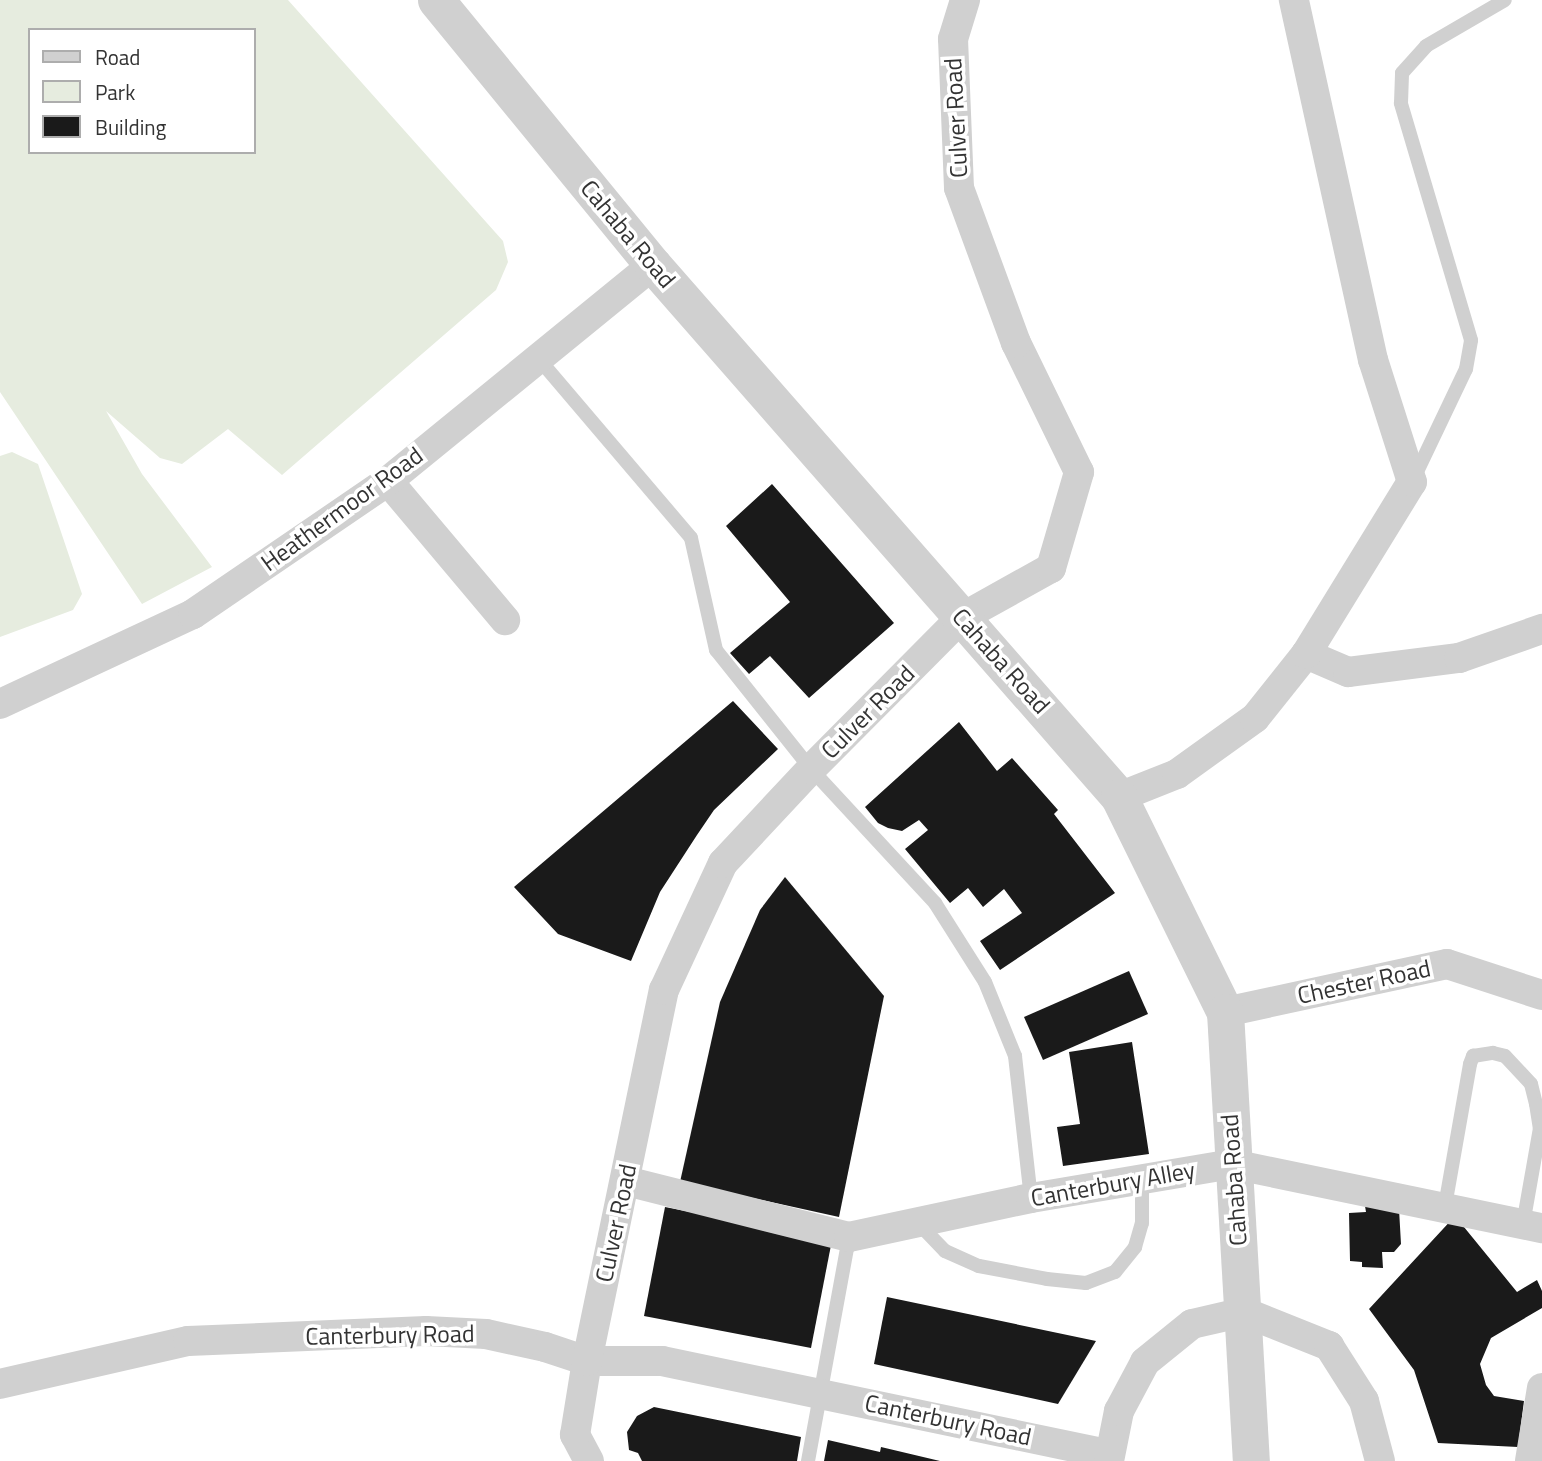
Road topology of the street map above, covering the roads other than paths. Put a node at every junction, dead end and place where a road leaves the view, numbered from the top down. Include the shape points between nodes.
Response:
1 (436, 0) edge
2 (965, 0) edge
3 (1294, 0) edge
4 (1505, 0) edge
5 (653, 265) junction
6 (538, 358) junction
7 (388, 481) junction
8 (1412, 482) junction
9 (961, 618) junction
10 (505, 620) dead end
11 (1542, 629) edge
12 (1306, 654) junction
13 (0, 704) edge
14 (811, 769) junction
15 (1119, 797) junction
16 (1542, 995) edge
17 (1225, 1012) junction
18 (1232, 1164) junction
19 (1142, 1179) junction
20 (626, 1181) junction
21 (1031, 1198) junction
22 (1445, 1206) junction
23 (917, 1222) junction
24 (1532, 1226) edge
25 (849, 1237) junction
26 (1244, 1312) junction
27 (587, 1361) junction
28 (0, 1384) edge
29 (1542, 1388) edge
30 (820, 1394) junction
31 (1109, 1457) edge
32 (589, 1461) edge
33 (808, 1461) edge
34 (1251, 1461) edge
35 (1380, 1461) edge
36 (1530, 1461) edge

1 - 5 street, Cahaba Road
2 - 9 street, Culver Road via 953,38 959,188 1016,343 1079,472 1051,568
3 - 8 street via 1373,360
4 - 8 lane via 1426,46 1402,73 1401,103 1471,340 1466,369
5 - 6 street, Heathermoor Road
5 - 9 street, Cahaba Road
6 - 7 street, Heathermoor Road
6 - 14 lane via 691,538 716,650
7 - 10 street
7 - 13 street, Heathermoor Road via 193,614
8 - 12 street
9 - 14 street, Culver Road
9 - 15 street, Cahaba Road
11 - 12 street via 1459,658 1348,672
12 - 15 street via 1255,718 1177,774
14 - 20 street, Culver Road via 723,863 664,990
14 - 21 lane via 934,904 985,982 1015,1056
15 - 17 street, Cahaba Road
16 - 17 street, Chester Road via 1447,964
17 - 18 street, Cahaba Road
18 - 19 street, Canterbury Alley
18 - 22 street, Canterbury Alley
18 - 26 street, Cahaba Road
19 - 21 street, Canterbury Alley
19 - 23 lane via 1142,1223 1135,1247 1115,1272 1086,1283 979,1266 945,1251
20 - 25 street
20 - 27 street, Culver Road
21 - 23 street, Canterbury Alley
22 - 24 street, Canterbury Alley
22 - 24 lane via 1470,1063 1474,1056 1493,1053 1505,1056 1531,1084 1536,1104 1540,1128
23 - 25 street, Canterbury Alley
25 - 30 lane
26 - 31 street via 1192,1324 1145,1362 1119,1411
26 - 34 street, Cahaba Road
26 - 35 street via 1329,1346 1364,1401
27 - 28 street, Canterbury Road via 486,1334 426,1331 188,1341
27 - 30 street, Canterbury Road via 662,1361
27 - 32 street, Culver Road via 575,1436
29 - 36 street
30 - 31 street, Canterbury Road
30 - 33 lane

